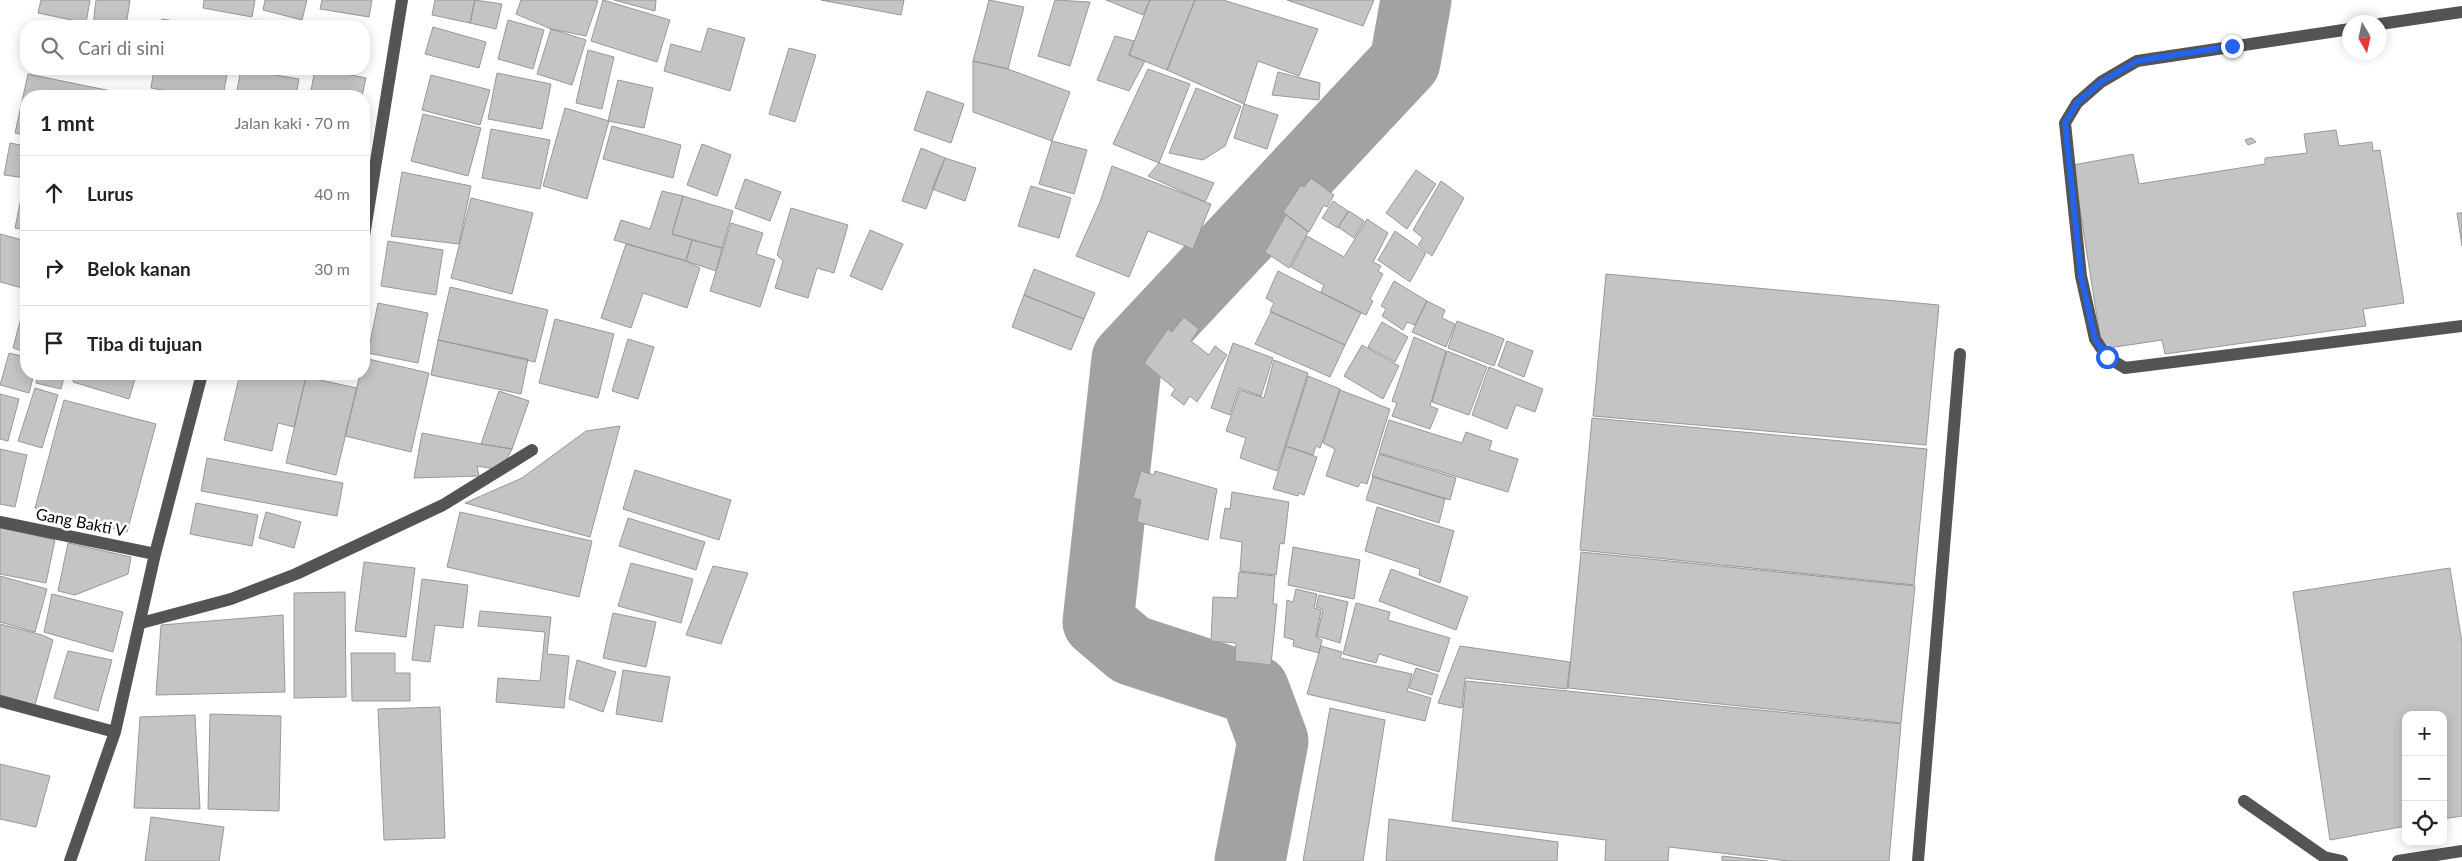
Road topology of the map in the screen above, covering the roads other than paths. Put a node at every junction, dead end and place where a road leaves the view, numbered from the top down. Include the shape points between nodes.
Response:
1 (402, 0) edge
2 (2462, 12) edge
3 (2387, 23) edge
4 (2342, 30) edge
5 (370, 199) edge
6 (2462, 326) edge
7 (1960, 354) dead end
8 (200, 380) edge
9 (532, 450) dead end
10 (0, 522) edge
11 (155, 554) junction
12 (141, 623) junction
13 (0, 701) edge
14 (116, 732) junction
15 (2244, 801) dead end
16 (2462, 851) edge
17 (70, 861) edge
18 (1918, 861) edge
19 (2342, 861) edge
20 (2398, 861) edge

1 - 5 street
2 - 3 street
4 - 6 street via 2137,61 2101,82 2077,103 2065,123 2081,276 2095,339 2107,357 2125,368
7 - 18 street
8 - 11 street
9 - 12 street via 443,505 296,574 231,599
10 - 11 street, Gang Bakti V
11 - 12 street
12 - 14 street
13 - 14 street
14 - 17 street
15 - 19 street via 2324,857
16 - 20 street

